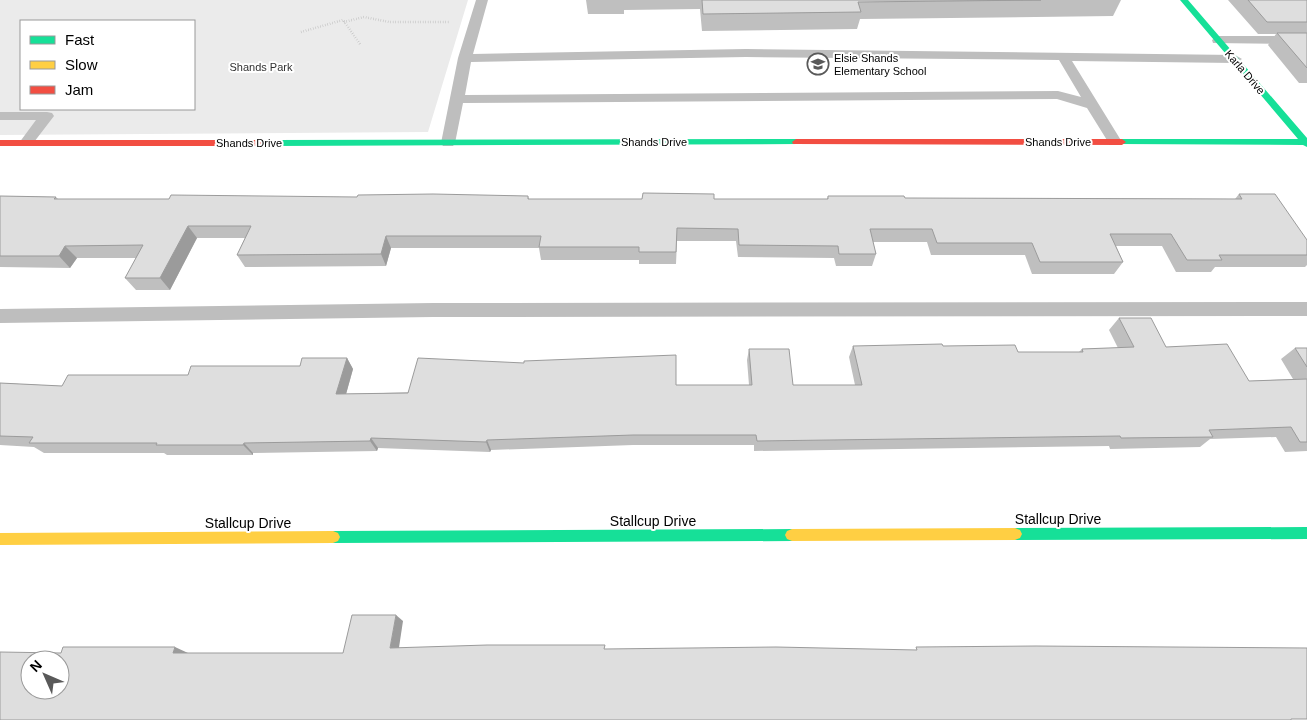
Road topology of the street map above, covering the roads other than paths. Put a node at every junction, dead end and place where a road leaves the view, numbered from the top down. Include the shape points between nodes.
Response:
1 (482, 0) edge
2 (1184, 0) edge
3 (1218, 40) junction
4 (1307, 40) edge
5 (465, 58) junction
6 (1064, 58) junction
7 (1234, 59) junction
8 (456, 99) junction
9 (1093, 105) junction
10 (0, 116) edge
11 (1115, 142) junction
12 (0, 143) edge
13 (26, 143) junction
14 (448, 143) junction
15 (1306, 143) edge
16 (1307, 309) edge
17 (0, 316) edge
18 (1307, 533) edge
19 (0, 539) edge

1 - 5 lane
2 - 3 street, Karla Drive
3 - 4 lane
3 - 7 street, Karla Drive
5 - 6 lane via 783,53 990,54
5 - 8 lane
6 - 7 lane
6 - 9 lane
7 - 15 street, Karla Drive
8 - 9 lane via 1058,95
8 - 14 lane
9 - 11 lane
10 - 13 lane via 47,116
11 - 14 street, Shands Drive
11 - 15 street, Shands Drive
12 - 13 street, Shands Drive
13 - 14 street, Shands Drive
16 - 17 lane via 452,310
18 - 19 street, Stallcup Drive

